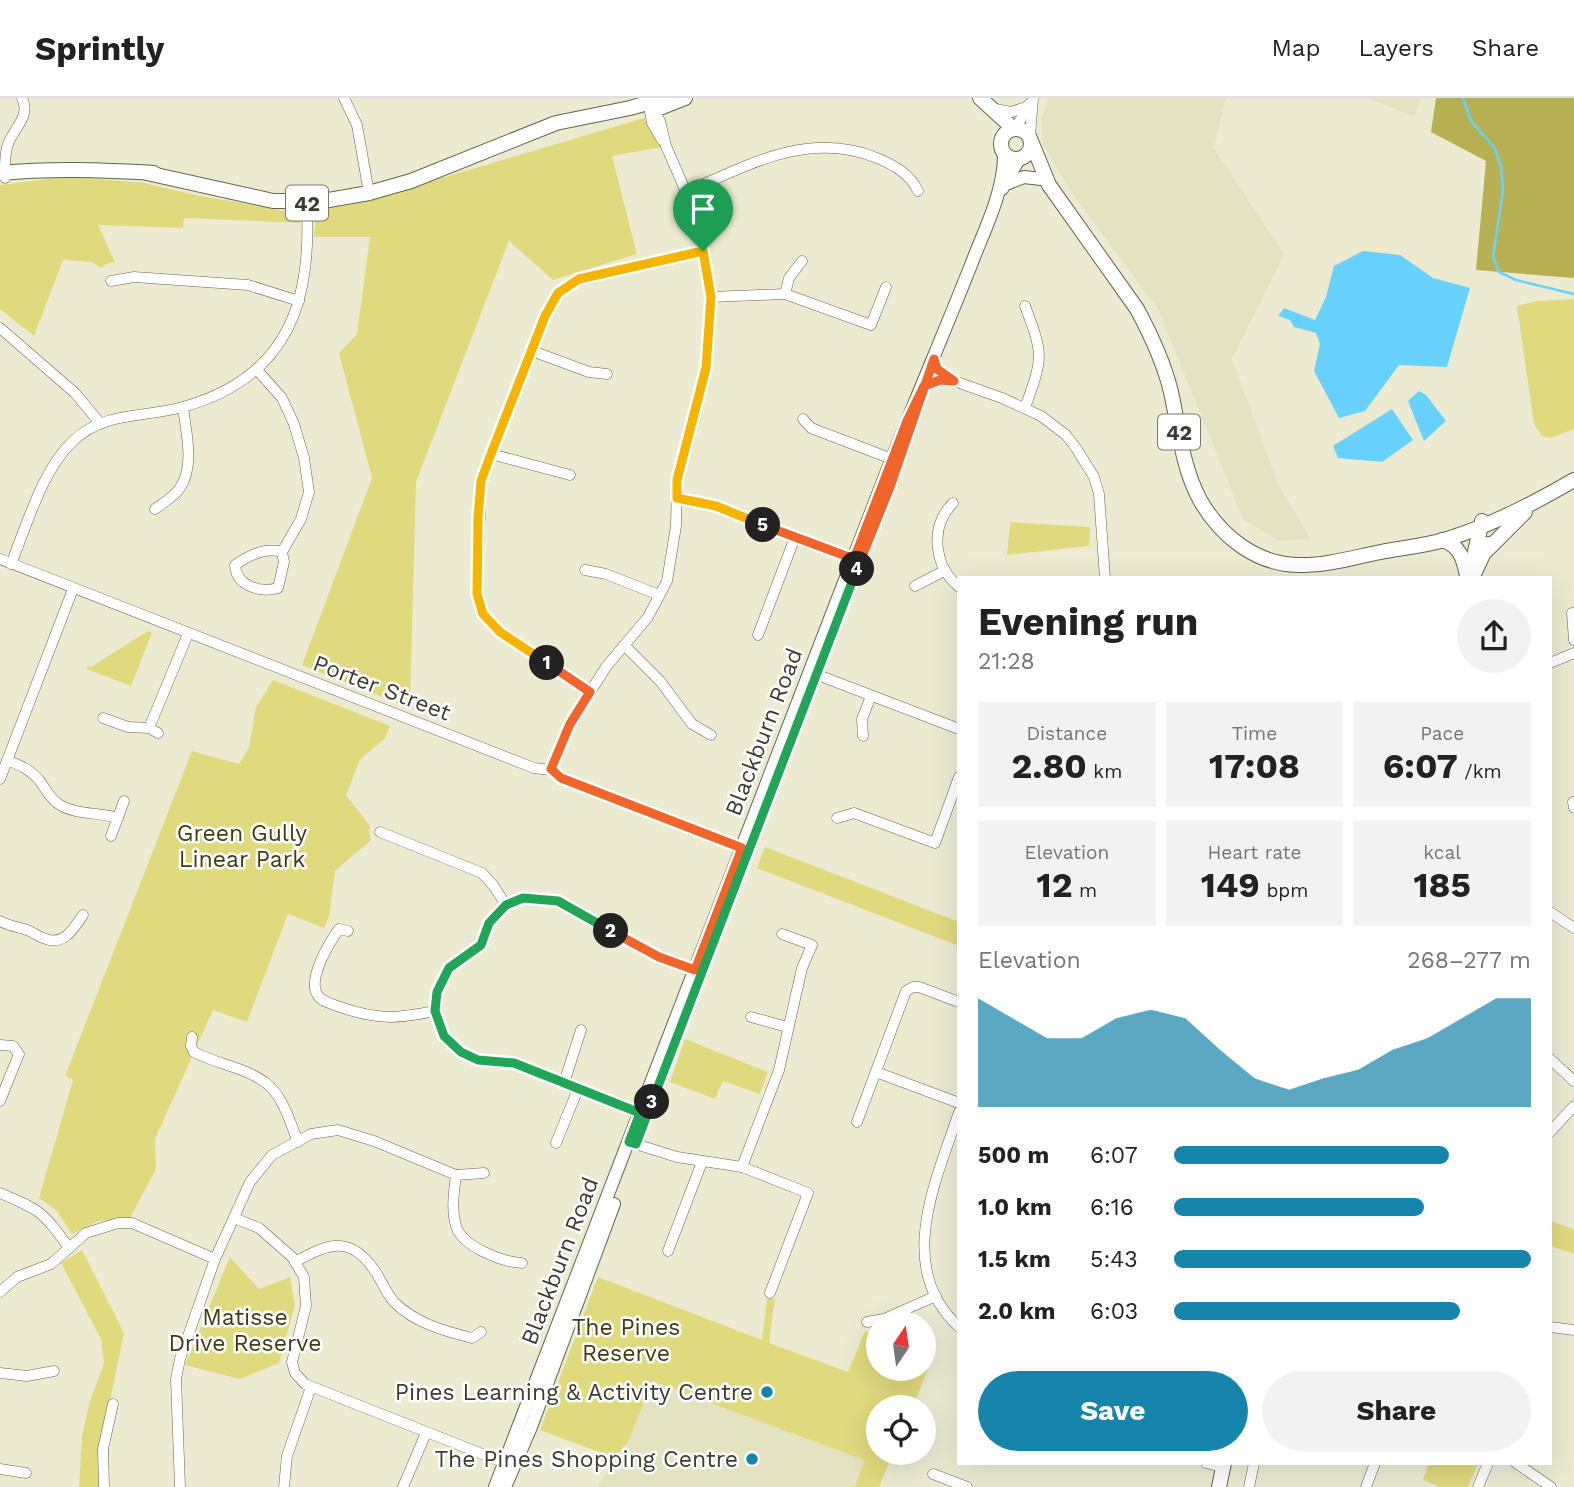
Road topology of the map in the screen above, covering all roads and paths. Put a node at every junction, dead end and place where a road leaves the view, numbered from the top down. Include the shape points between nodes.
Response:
1 (22, 98) edge
2 (344, 98) edge
3 (665, 98) edge
4 (685, 98) edge
5 (983, 101) edge
6 (1031, 101) edge
7 (651, 108) junction
8 (1015, 129) junction
9 (1031, 138) junction
10 (1002, 147) junction
11 (1020, 159) junction
12 (2, 176) edge
13 (1045, 182) junction
14 (1006, 184) junction
15 (368, 190) junction
16 (918, 191) dead end
17 (686, 192) junction
18 (306, 199) junction
19 (996, 199) junction
20 (703, 251) junction
21 (802, 261) dead end
22 (111, 281) dead end
23 (886, 287) dead end
24 (785, 294) junction
25 (711, 297) junction
26 (299, 301) junction
27 (1025, 306) dead end
28 (0, 328) edge
29 (532, 351) junction
30 (934, 359) junction
31 (258, 371) junction
32 (607, 374) dead end
33 (954, 381) junction
34 (924, 386) junction
35 (183, 407) junction
36 (1025, 408) junction
37 (803, 419) dead end
38 (99, 422) junction
39 (491, 454) junction
40 (892, 460) junction
41 (1574, 470) edge
42 (570, 475) dead end
43 (1574, 480) edge
44 (677, 498) junction
45 (1542, 498) junction
46 (953, 503) dead end
47 (155, 509) dead end
48 (1488, 519) junction
49 (795, 537) junction
50 (1442, 540) junction
51 (1385, 551) junction
52 (1486, 551) junction
53 (282, 552) junction
54 (0, 559) edge
55 (857, 560) junction
56 (11, 564) junction
57 (584, 570) dead end
58 (944, 571) junction
59 (1105, 576) edge
60 (1469, 576) edge
61 (1471, 576) edge
62 (1471, 576) edge
63 (957, 585) edge
64 (915, 586) dead end
65 (73, 589) junction
66 (659, 595) junction
67 (1572, 613) dead end
68 (188, 634) junction
69 (758, 635) dead end
70 (1574, 640) edge
71 (624, 645) junction
72 (1574, 653) edge
73 (1552, 662) edge
74 (814, 674) junction
75 (590, 692) junction
76 (871, 696) junction
77 (103, 718) dead end
78 (957, 728) edge
79 (711, 735) dead end
80 (863, 736) dead end
81 (7, 760) junction
82 (551, 769) junction
83 (0, 779) edge
84 (957, 783) edge
85 (124, 802) dead end
86 (118, 818) junction
87 (837, 818) dead end
88 (380, 832) dead end
89 (111, 836) dead end
90 (745, 850) junction
91 (506, 905) junction
92 (1552, 913) edge
93 (83, 915) dead end
94 (0, 921) edge
95 (1574, 928) edge
96 (348, 931) dead end
97 (782, 934) dead end
98 (698, 972) junction
99 (957, 1001) edge
100 (435, 1011) junction
101 (751, 1017) dead end
102 (787, 1027) junction
103 (580, 1030) dead end
104 (192, 1037) dead end
105 (0, 1045) edge
106 (1552, 1061) edge
107 (876, 1072) junction
108 (1574, 1081) edge
109 (564, 1083) junction
110 (578, 1089) junction
111 (0, 1101) edge
112 (957, 1102) edge
113 (1574, 1106) edge
114 (643, 1114) junction
115 (957, 1118) edge
116 (858, 1122) dead end
117 (1552, 1130) edge
118 (298, 1142) junction
119 (556, 1143) dead end
120 (632, 1143) junction
121 (702, 1162) junction
122 (742, 1167) junction
123 (484, 1173) dead end
124 (456, 1175) junction
125 (0, 1193) edge
126 (234, 1218) junction
127 (69, 1248) junction
128 (668, 1251) dead end
129 (215, 1259) junction
130 (295, 1262) junction
131 (522, 1263) dead end
132 (0, 1292) edge
133 (771, 1293) dead end
134 (936, 1296) junction
135 (902, 1311) edge
136 (957, 1325) edge
137 (1552, 1327) edge
138 (1574, 1330) edge
139 (481, 1332) dead end
140 (54, 1371) dead end
141 (0, 1373) edge
142 (311, 1387) junction
143 (113, 1404) dead end
144 (426, 1433) junction
145 (505, 1463) junction
146 (1223, 1465) edge
147 (1254, 1465) edge
148 (1374, 1465) edge
149 (1487, 1465) edge
150 (1519, 1465) edge
151 (0, 1469) edge
152 (26, 1473) dead end
153 (933, 1474) dead end
154 (104, 1487) edge
155 (180, 1487) edge
156 (284, 1487) edge
157 (403, 1487) edge
158 (495, 1487) edge
159 (505, 1487) edge
160 (967, 1487) edge
161 (1219, 1487) edge
162 (1249, 1487) edge
163 (1366, 1487) edge
164 (1478, 1487) edge
165 (1550, 1487) edge

1 - 12 street via 25,115 8,146
2 - 15 street via 357,125
3 - 7 main road, 42
4 - 7 main road, 42
5 - 6 street via 1005,112
5 - 8 main road
5 - 10 main road
6 - 8 street
6 - 9 street
7 - 15 main road, 42 via 515,140 436,173
7 - 17 street
8 - 9 main road via 1024,130
8 - 10 main road via 1006,133
9 - 11 main road via 1030,152
9 - 13 main road, 42
10 - 11 main road, 42 via 1011,158
10 - 19 main road, Blackburn Road via 1004,164
11 - 13 main road, 42
11 - 14 main road, Blackburn Road
12 - 18 main road, 42 via 103,169 147,173 257,199 286,203
13 - 14 main road via 1024,177
13 - 51 main road, 42 via 1149,330 1170,390 1191,480 1219,528 1242,547 1287,564 1335,562
14 - 19 main road, Blackburn Road
15 - 18 main road, 42
16 - 17 street via 908,177 885,162 856,151 822,147 775,154
17 - 20 street
18 - 26 street via 308,254
19 - 30 main road, Blackburn Road
20 - 25 street
20 - 29 street via 569,284 552,303
21 - 24 street via 789,278
22 - 26 street via 134,277 248,285
23 - 24 street via 871,325
24 - 25 street
25 - 44 street via 706,368 677,480
26 - 31 street via 278,345
27 - 36 street via 1040,355
28 - 38 street via 75,393
29 - 32 street
29 - 39 street
30 - 33 street via 937,369
30 - 34 main road, Blackburn Road
31 - 35 street
31 - 53 street via 282,398 294,424 309,492 301,519
33 - 34 street
33 - 36 street
34 - 40 main road, Blackburn Road
34 - 55 main road, Blackburn Road via 890,487
35 - 38 street
35 - 47 street via 187,473 179,490
36 - 59 street via 1066,435 1094,477
37 - 40 street via 811,428
38 - 56 street via 73,440 55,462
39 - 42 street
39 - 75 street via 481,481 478,518 477,594 483,614 500,632
40 - 55 main road, Blackburn Road
41 - 48 main road, 42
43 - 45 main road, 42
44 - 49 street via 716,506
44 - 66 street via 667,581
45 - 48 main road, 42
45 - 52 main road
46 - 58 street via 938,530
48 - 50 main road, 42
48 - 51 main road, 42
48 - 52 main road
48 - 61 main road
49 - 55 street
49 - 69 street
50 - 51 main road, 42
50 - 60 main road via 1460,552
52 - 62 main road
53 - 53 street via 278,588 265,592 241,582 235,572 235,565 245,558 271,549
54 - 56 street, Porter Street
55 - 74 main road, Blackburn Road
56 - 65 street, Porter Street
57 - 66 street
58 - 63 street
58 - 64 street
65 - 68 street, Porter Street
65 - 81 street
66 - 71 street via 648,617
67 - 70 street
68 - 77 street via 153,731
68 - 82 street, Porter Street via 534,768
71 - 75 street
71 - 79 street via 660,681 692,724
72 - 73 street
74 - 76 street
74 - 90 main road, Blackburn Road
75 - 82 street
76 - 78 street
76 - 80 street via 862,719
81 - 83 street
81 - 86 street via 30,771 58,804
82 - 90 street, Porter Street via 561,778
84 - 87 street via 935,843 854,813
85 - 86 street
86 - 89 street
88 - 91 street via 482,873
90 - 98 main road, Blackburn Road
91 - 98 street via 523,898 558,901 645,950
91 - 100 street via 489,923 481,945 449,968 437,992
92 - 95 street
93 - 94 street via 73,931 56,941
96 - 100 street via 339,929 332,939 314,977 316,994 325,1002 368,1017 399,1018
97 - 102 street via 812,945
98 - 114 main road, Blackburn Road
99 - 107 street via 919,986 906,991
100 - 109 street via 444,1036 461,1052 478,1060 514,1063
101 - 102 street
102 - 122 street via 779,1070
103 - 109 street
104 - 118 street via 194,1052 268,1084
105 - 111 street via 13,1046 23,1054
106 - 108 street
107 - 112 street
107 - 116 street
109 - 110 street
110 - 114 street
110 - 119 street
113 - 117 street
114 - 120 main road, Blackburn Road
115 - 134 street via 929,1204 923,1245 930,1287
118 - 124 street via 312,1134 338,1130
118 - 126 street via 272,1155 250,1182
120 - 121 street
120 - 145 main road, Blackburn Road
120 - 159 main road, Blackburn Road via 531,1427
121 - 122 street
121 - 128 street
122 - 133 street via 808,1193
123 - 124 street
124 - 131 street via 453,1208 457,1229 480,1250
125 - 127 street via 44,1215
126 - 129 street
126 - 130 street via 259,1228
127 - 129 street via 86,1233 132,1223
127 - 132 street via 51,1264 18,1277
129 - 155 street via 176,1379
130 - 139 street via 319,1248 336,1244 351,1248 370,1264 393,1301 417,1319 472,1338
130 - 142 street via 304,1277 306,1306 292,1362 295,1373
134 - 135 street
134 - 136 street
137 - 138 street
140 - 141 street via 27,1376
142 - 144 street
142 - 156 street via 287,1456
143 - 154 street via 103,1449
144 - 145 street
144 - 157 street
145 - 158 main road, Blackburn Road
146 - 161 main road
147 - 162 street
148 - 163 street
149 - 164 street
150 - 165 street
151 - 152 street
153 - 160 street

